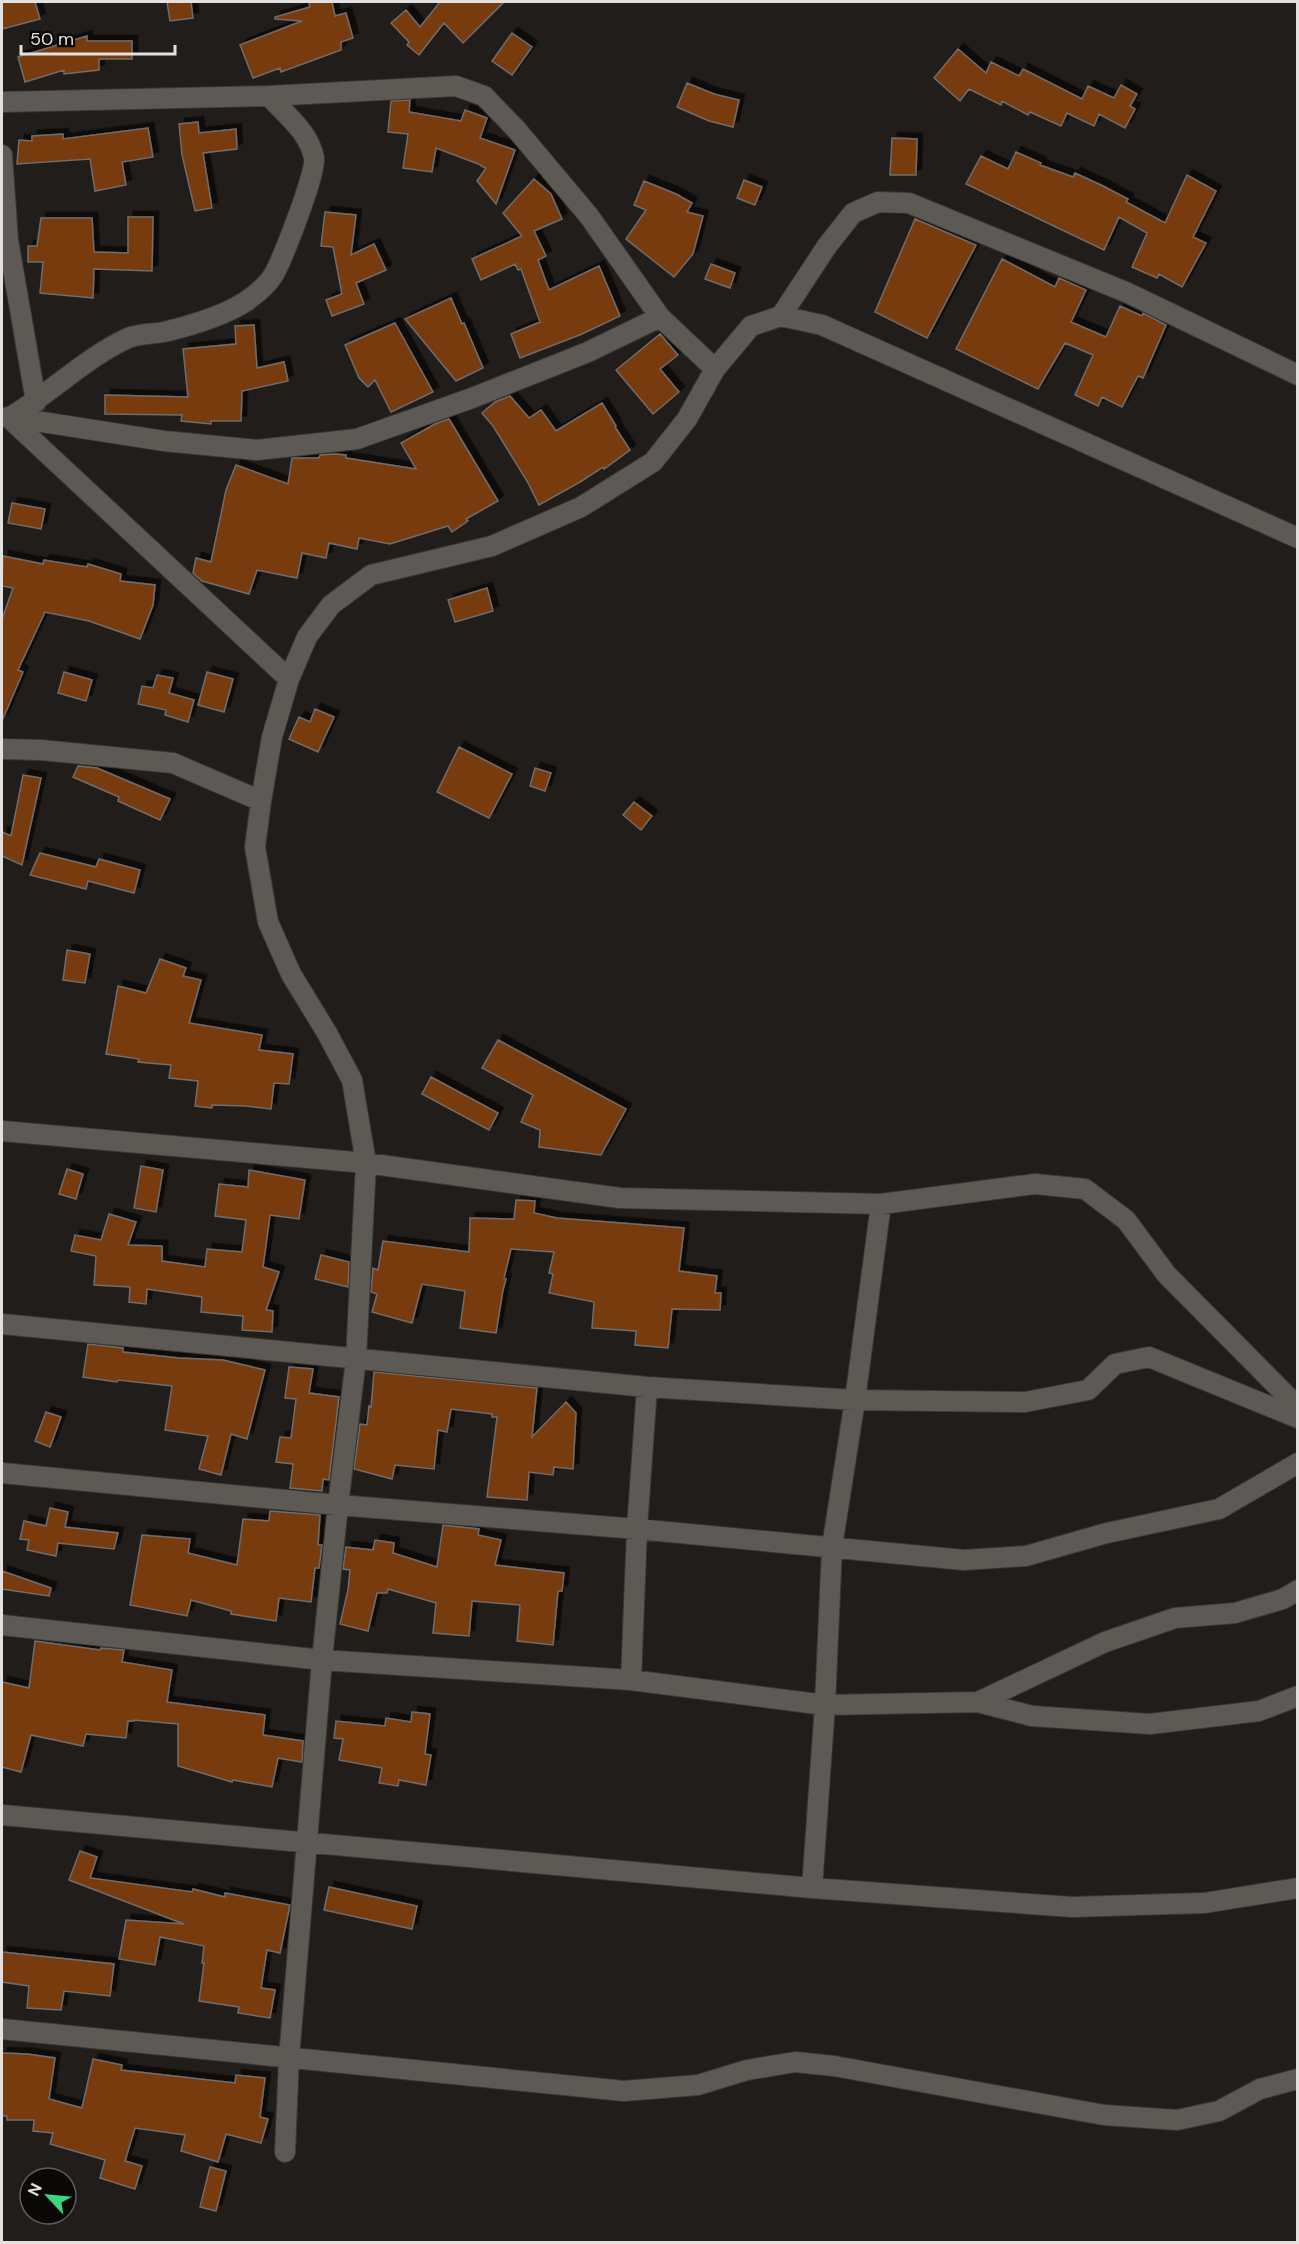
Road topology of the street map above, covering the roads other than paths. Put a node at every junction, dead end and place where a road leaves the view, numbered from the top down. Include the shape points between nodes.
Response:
1 (269, 96) junction
2 (2, 102) edge
3 (2, 155) edge
4 (781, 316) junction
5 (660, 317) junction
6 (715, 369) junction
7 (1298, 375) edge
8 (36, 402) junction
9 (6, 417) edge
10 (1298, 538) edge
11 (289, 679) junction
12 (2, 749) edge
13 (261, 801) junction
14 (2, 1131) edge
15 (366, 1163) junction
16 (881, 1204) junction
17 (2, 1324) edge
18 (356, 1359) junction
19 (647, 1387) junction
20 (855, 1400) junction
21 (1298, 1407) edge
22 (1298, 1418) edge
23 (1298, 1463) edge
24 (2, 1473) edge
25 (338, 1505) junction
26 (637, 1529) junction
27 (832, 1547) junction
28 (1298, 1590) edge
29 (2, 1625) edge
30 (322, 1660) junction
31 (631, 1680) junction
32 (1298, 1696) edge
33 (978, 1702) junction
34 (825, 1705) junction
35 (2, 1815) edge
36 (308, 1842) junction
37 (812, 1888) junction
38 (1298, 1888) edge
39 (2, 2029) edge
40 (289, 2058) junction
41 (1298, 2079) edge
42 (285, 2152) dead end

1 - 2 street
1 - 5 street via 456,86 484,96 589,216
1 - 8 street via 302,131 315,161 307,192 274,274 244,303 204,320 130,337 79,366
3 - 8 street via 8,240
4 - 6 street via 752,326
4 - 7 street via 853,213 878,202 909,203 1128,294
4 - 10 street via 822,325
5 - 6 street
5 - 9 street via 577,356 357,439 257,450 164,441
6 - 11 street via 687,419 653,462 581,507 492,546 371,575 331,604 307,637
8 - 9 street
9 - 11 street
11 - 13 street via 272,737
12 - 13 street via 173,763
13 - 15 street via 255,847 268,922 291,974 352,1080
14 - 15 street
15 - 16 street via 620,1198
15 - 18 street
16 - 20 street
16 - 21 street via 1035,1184 1085,1189 1126,1220 1167,1275
17 - 18 street
18 - 19 street
18 - 25 street
19 - 20 street
19 - 26 street
20 - 22 street via 1025,1402 1088,1390 1115,1364 1149,1357
20 - 27 street
23 - 27 street via 1219,1509 1107,1533 1026,1556 964,1560
24 - 25 street
25 - 26 street
25 - 30 street
26 - 27 street
26 - 31 street
27 - 34 street
28 - 33 street via 1283,1599 1235,1613 1175,1618 1105,1642
29 - 30 street
30 - 31 street
30 - 36 street
31 - 34 street
32 - 33 street via 1259,1711 1150,1724 1032,1716
33 - 34 street
34 - 37 street
35 - 36 street
36 - 37 street
36 - 40 street
37 - 38 street via 1072,1907 1204,1903
39 - 40 street
40 - 41 street via 624,2091 698,2085 747,2070 795,2062 1104,2115 1177,2120 1219,2111 1260,2089
40 - 42 street

